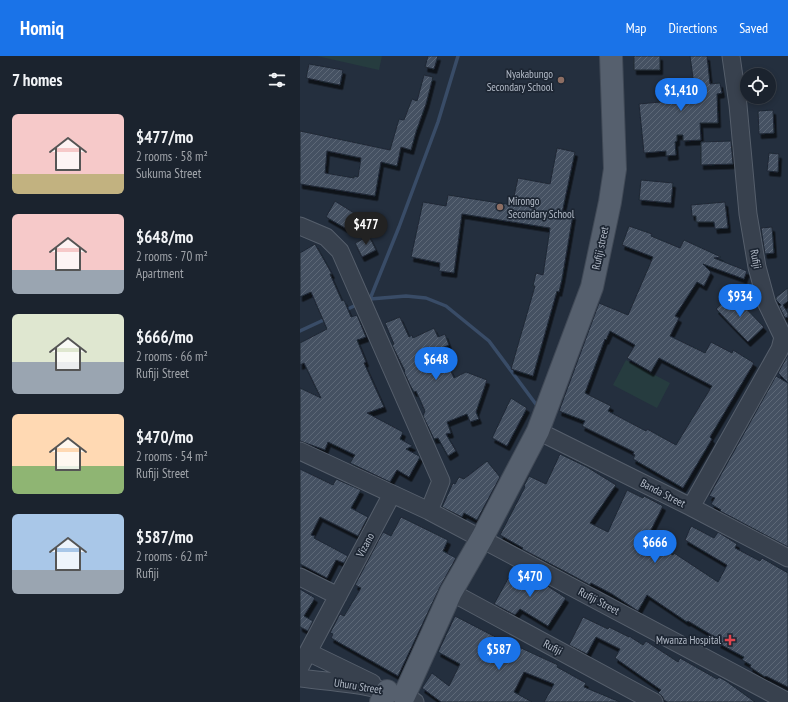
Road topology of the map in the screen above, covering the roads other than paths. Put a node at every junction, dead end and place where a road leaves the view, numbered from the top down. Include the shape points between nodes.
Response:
1 (611, 56) edge
2 (731, 56) edge
3 (300, 226) edge
4 (785, 337) edge
5 (538, 431) junction
6 (300, 451) edge
7 (392, 494) junction
8 (691, 507) junction
9 (429, 511) junction
10 (482, 538) junction
11 (788, 558) edge
12 (300, 577) edge
13 (451, 592) junction
14 (338, 596) junction
15 (308, 652) junction
16 (300, 667) edge
17 (300, 678) edge
18 (397, 698) edge
19 (654, 702) edge
20 (788, 702) edge

1 - 5 main road, Rufiji street via 614,169 610,202 592,287
2 - 4 street, Rufiji via 748,214 757,267 767,304
3 - 9 street via 326,237 340,251 441,480
4 - 8 street, Rufiji
5 - 8 street, Banda Street
5 - 10 main road, Rufiji street
6 - 7 street, Rufiji Street
7 - 9 street, Rufiji Street
7 - 14 street, Vizano
8 - 11 street, Banda Street
9 - 10 street, Rufiji Street
10 - 13 main road, Rufiji street
10 - 20 street, Rufiji Street
12 - 14 street
13 - 18 main road, Rufiji street
13 - 19 street, Rufiji
14 - 15 street, Vizano
15 - 16 street, Vizano
15 - 18 street
17 - 18 street, Uhuru Street

